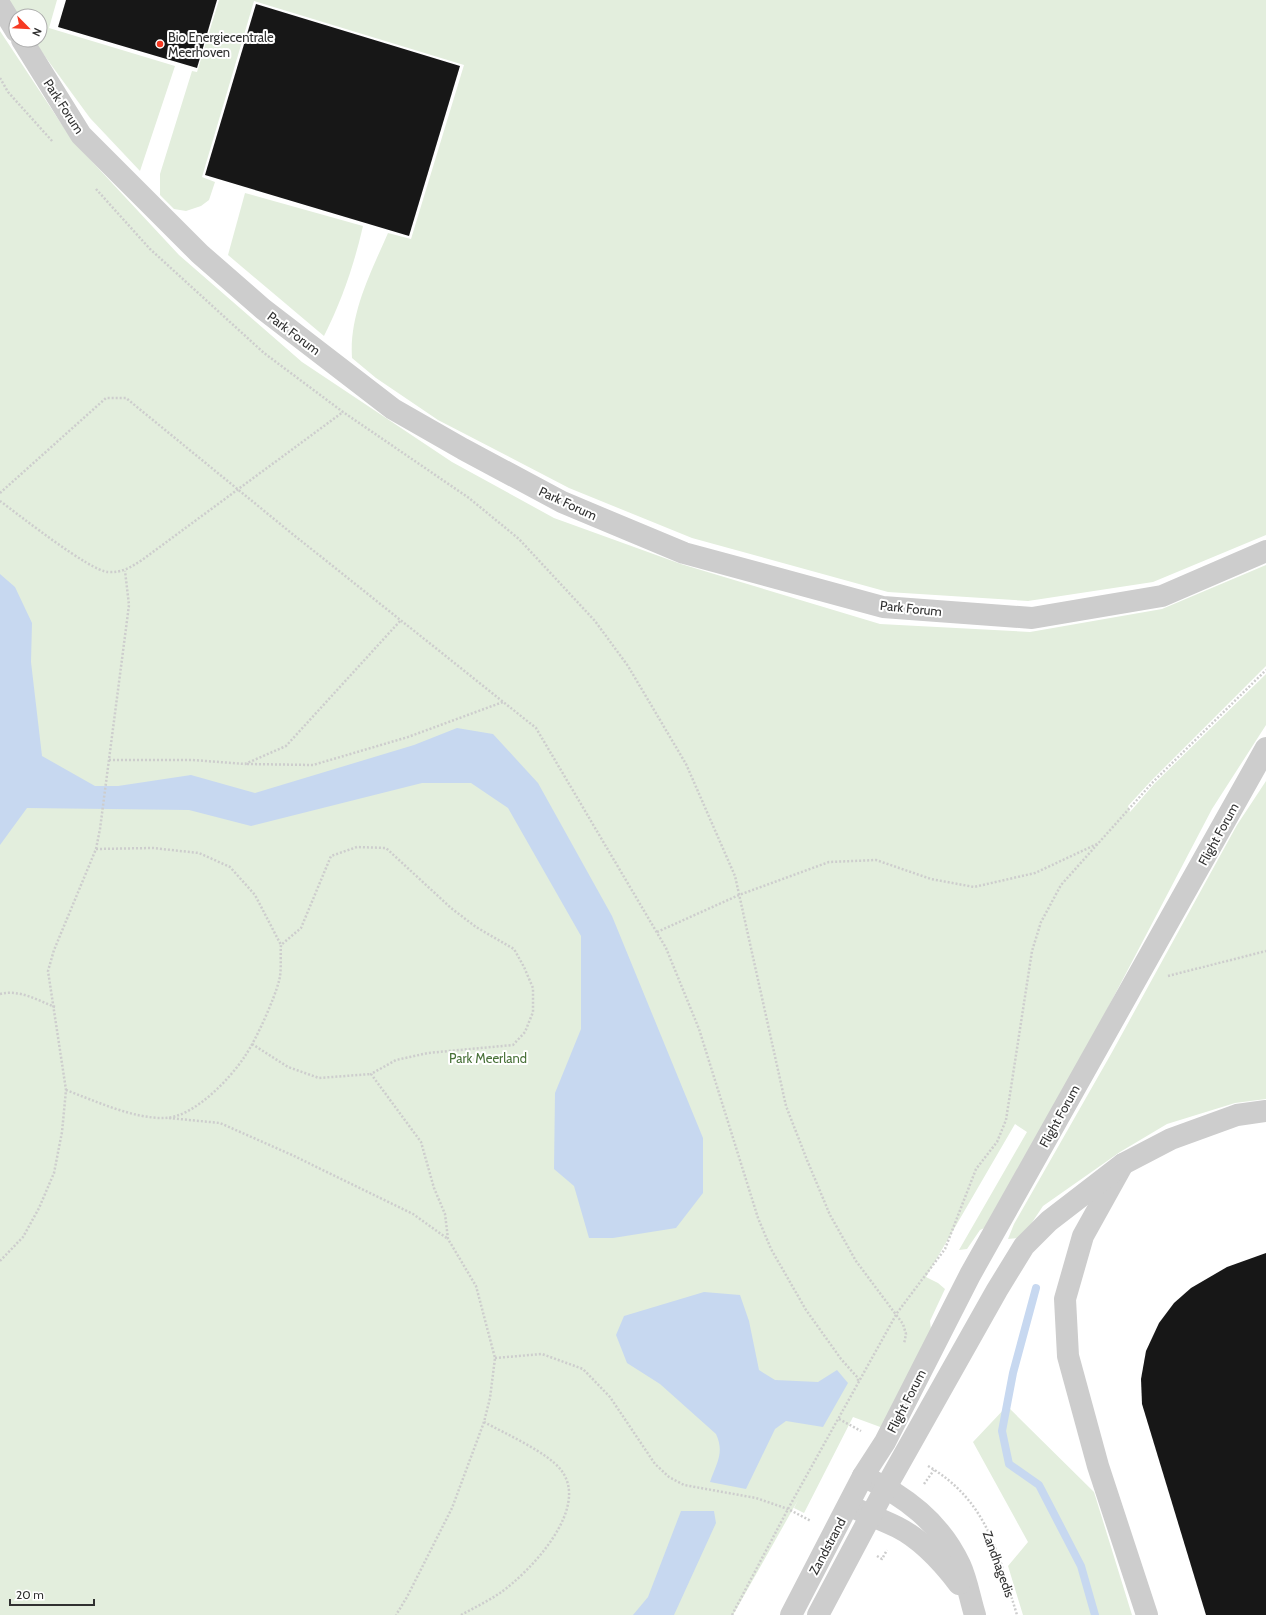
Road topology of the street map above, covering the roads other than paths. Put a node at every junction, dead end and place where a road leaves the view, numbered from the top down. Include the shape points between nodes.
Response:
1 (0, 5) edge
2 (8, 18) edge
3 (27, 48) edge
4 (1266, 551) edge
5 (1264, 753) edge
6 (1266, 1111) edge
7 (1123, 1164) junction
8 (863, 1476) junction
9 (886, 1487) junction
10 (849, 1505) junction
11 (870, 1516) junction
12 (972, 1606) edge
13 (790, 1615) edge
14 (818, 1615) edge
15 (1147, 1615) edge

1 - 2 street
3 - 4 street, Park Forum via 81,134 200,254 263,309 393,409 562,502 684,553 883,607 1032,618 1162,596
5 - 8 street, Flight Forum via 970,1275 885,1442
6 - 7 street, Flight Forum via 1237,1115 1171,1139
7 - 9 street, Flight Forum via 1049,1221 1024,1246 996,1290
7 - 15 street via 1083,1236 1065,1299 1068,1356 1098,1466
8 - 9 street
8 - 10 street, Zandstrand
9 - 11 street, Zandstrand
9 - 12 street via 911,1503 939,1531 960,1565
10 - 11 street
10 - 13 street, Zandstrand
11 - 12 street via 898,1528 918,1542 945,1566
11 - 14 street, Zandstrand

